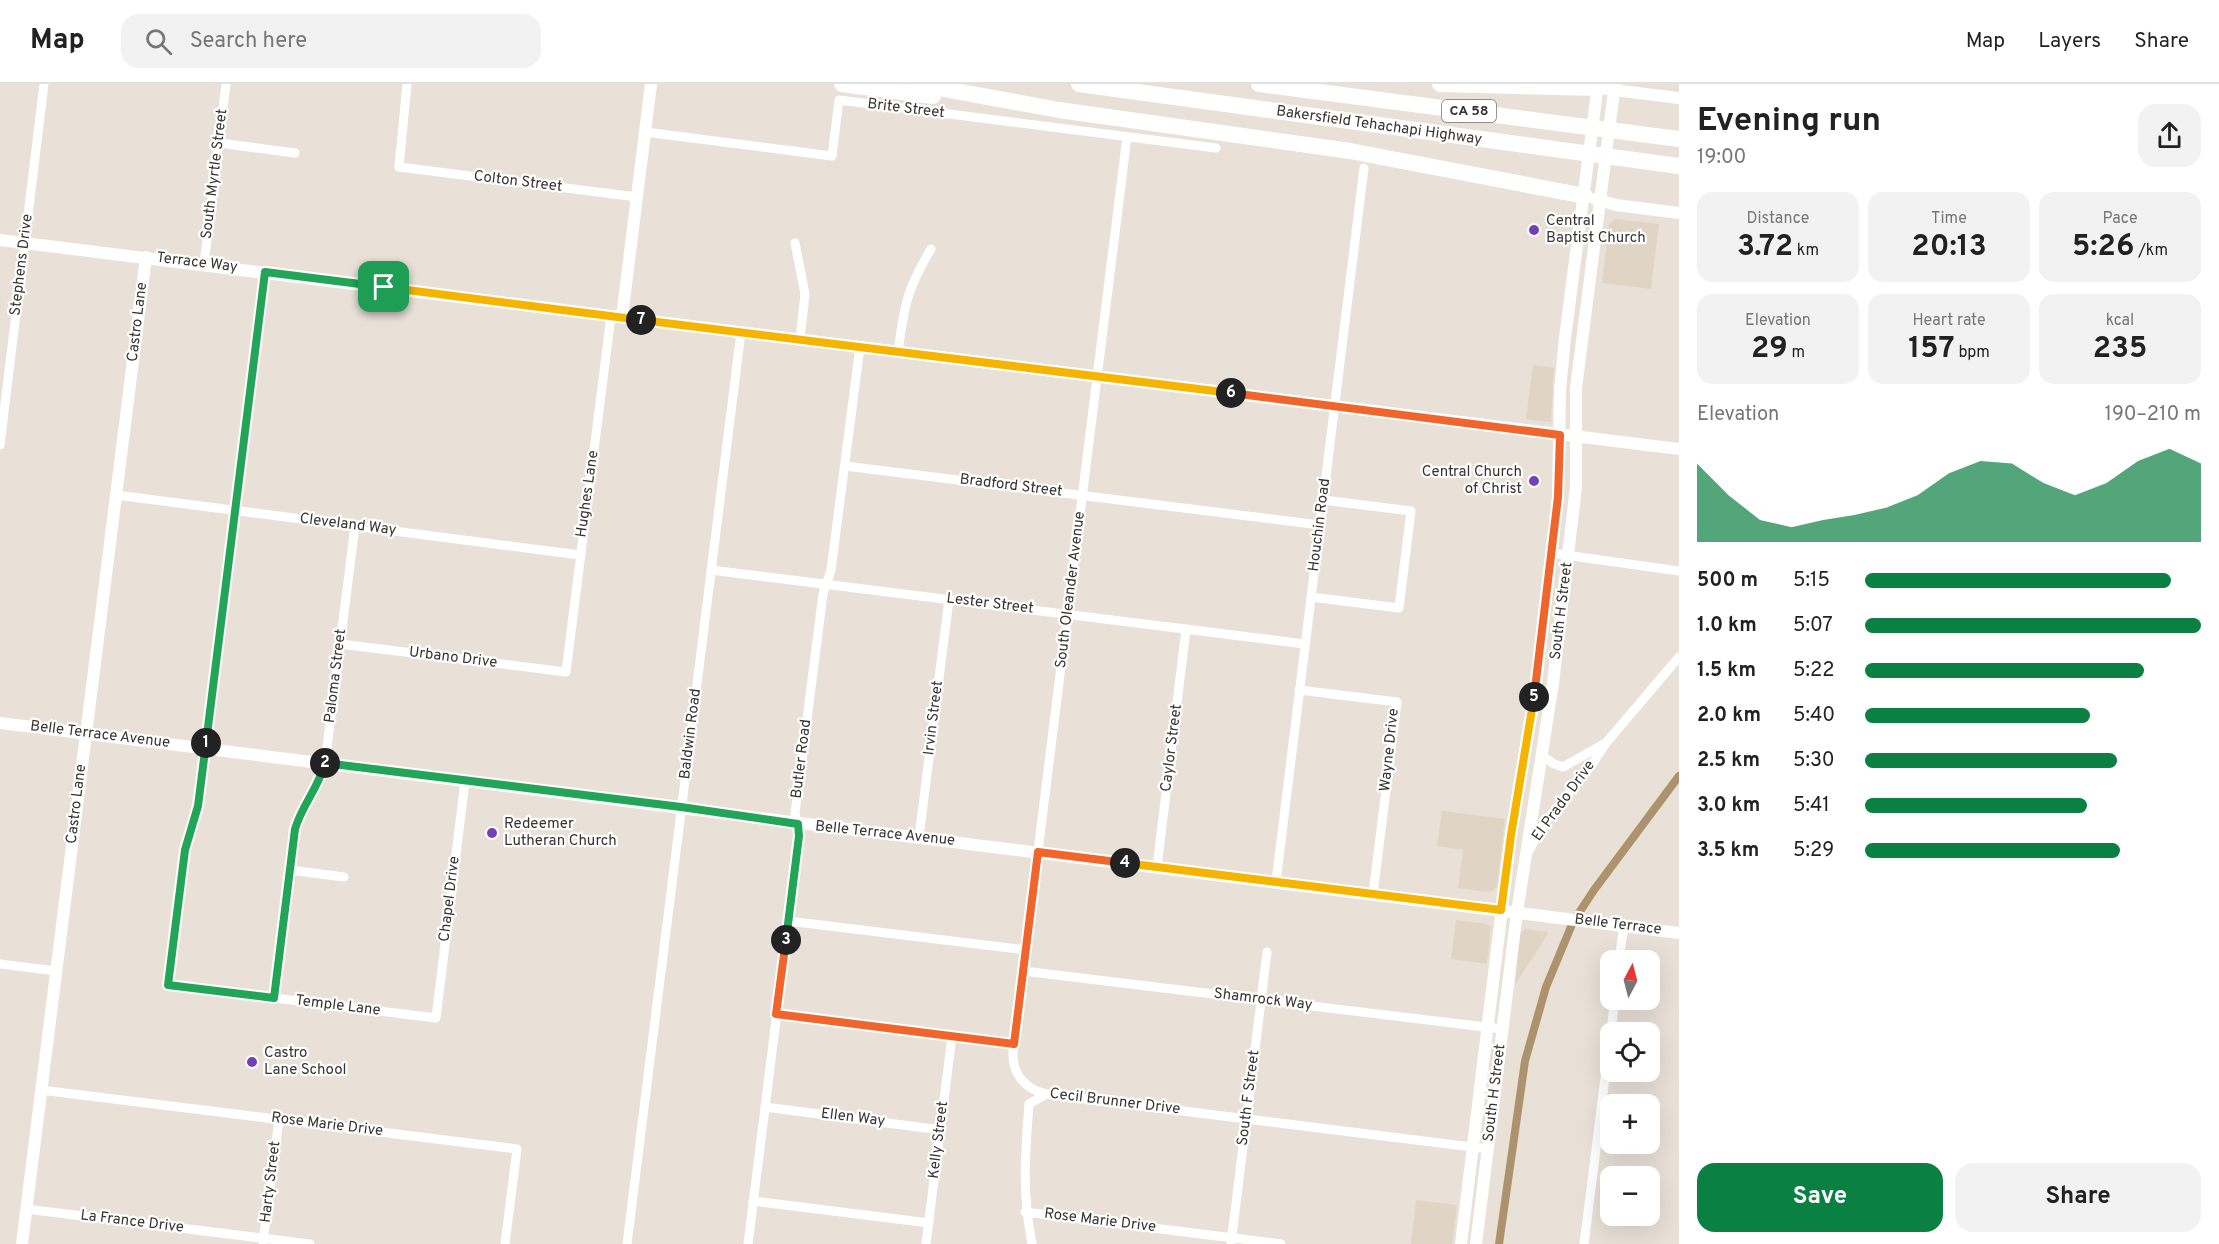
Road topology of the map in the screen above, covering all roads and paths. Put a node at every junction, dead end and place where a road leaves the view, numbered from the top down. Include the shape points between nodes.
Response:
1 (44, 84) edge
2 (226, 84) edge
3 (407, 84) edge
4 (651, 84) edge
5 (842, 84) edge
6 (917, 84) edge
7 (1079, 84) edge
8 (1259, 84) edge
9 (1440, 84) edge
10 (1604, 89) edge
11 (1679, 98) edge
12 (1059, 110) junction
13 (645, 132) junction
14 (1127, 137) junction
15 (1679, 138) edge
16 (219, 143) junction
17 (1216, 148) dead end
18 (295, 153) dead end
19 (1679, 166) edge
20 (1365, 168) dead end
21 (1590, 195) junction
22 (637, 197) junction
23 (1679, 213) edge
24 (0, 240) edge
25 (25, 243) junction
26 (795, 243) dead end
27 (931, 249) dead end
28 (146, 257) junction
29 (204, 264) junction
30 (265, 272) junction
31 (617, 317) junction
32 (741, 332) junction
33 (800, 339) junction
34 (860, 347) junction
35 (898, 352) junction
36 (1097, 377) junction
37 (1335, 406) junction
38 (1560, 435) junction
39 (1576, 436) junction
40 (0, 445) edge
41 (1679, 449) edge
42 (845, 466) junction
43 (116, 495) junction
44 (1082, 495) junction
45 (1323, 500) junction
46 (236, 510) junction
47 (1320, 525) junction
48 (355, 526) junction
49 (1551, 553) junction
50 (580, 555) junction
51 (1568, 555) junction
52 (711, 570) junction
53 (1679, 571) edge
54 (827, 585) junction
55 (1311, 597) junction
56 (949, 599) junction
57 (1068, 614) junction
58 (1186, 629) junction
59 (340, 644) junction
60 (1305, 644) junction
61 (1679, 657) edge
62 (566, 672) joint
63 (1299, 690) junction
64 (0, 723) edge
65 (86, 733) junction
66 (1606, 743) junction
67 (206, 748) junction
68 (1542, 755) junction
69 (325, 763) junction
70 (465, 781) junction
71 (681, 807) junction
72 (798, 824) junction
73 (919, 837) junction
74 (1038, 852) junction
75 (1525, 860) junction
76 (1157, 867) junction
77 (290, 870) junction
78 (344, 877) dead end
79 (1276, 882) junction
80 (1374, 894) junction
81 (1501, 910) junction
82 (1517, 912) junction
83 (1557, 917) joint
84 (788, 921) junction
85 (1624, 925) junction
86 (1679, 933) edge
87 (1026, 950) junction
88 (1620, 950) edge
89 (1268, 952) dead end
90 (0, 964) edge
91 (56, 971) junction
92 (1023, 971) junction
93 (274, 998) junction
94 (1261, 1000) junction
95 (1614, 1010) edge
96 (776, 1014) junction
97 (436, 1018) joint
98 (1487, 1028) junction
99 (1502, 1029) junction
100 (952, 1036) junction
101 (1014, 1044) junction
102 (41, 1090) junction
103 (1046, 1094) junction
104 (765, 1107) junction
105 (279, 1119) junction
106 (1247, 1119) junction
107 (941, 1130) junction
108 (1472, 1147) junction
109 (1488, 1149) junction
110 (753, 1201) junction
111 (26, 1209) junction
112 (1025, 1212) junction
113 (929, 1223) junction
114 (263, 1241) edge
115 (1232, 1241) edge
116 (22, 1244) edge
117 (310, 1244) edge
118 (505, 1244) edge
119 (627, 1244) edge
120 (748, 1244) edge
121 (926, 1244) edge
122 (1032, 1244) edge
123 (1281, 1244) edge
124 (1461, 1244) edge
125 (1476, 1244) edge
126 (1584, 1244) edge

1 - 25 street, Stephens Drive
2 - 16 street, South Myrtle Street
3 - 22 street, Colton Street via 399,167
4 - 13 street, Hughes Lane
5 - 12 highway
6 - 12 highway
7 - 19 highway, Bakersfield Tehachapi Highway / CA 58
8 - 15 highway, Bakersfield Tehachapi Highway / CA 58
9 - 10 highway
10 - 11 street
10 - 21 street, South H Street
10 - 21 street, South H Street via 1612,104
12 - 21 highway via 1350,151
13 - 14 street, Brite Street via 832,156 839,100
13 - 22 street, Hughes Lane
14 - 17 street, Brite Street
14 - 36 street, South Oleander Avenue
16 - 18 street
16 - 29 street, South Myrtle Street
20 - 37 street, Houchin Road
21 - 23 street
21 - 38 street, South H Street via 1565,338
21 - 39 street, South H Street
22 - 31 street, Hughes Lane
24 - 25 street, Terrace Way
25 - 28 street, Terrace Way
25 - 40 street, Stephens Drive
26 - 33 street via 805,294
27 - 35 street via 909,289
28 - 29 street, Terrace Way
28 - 43 street, Castro Lane
29 - 30 street, Terrace Way
30 - 31 street, Terrace Way
30 - 46 street
31 - 32 street, Terrace Way
31 - 50 street, Hughes Lane
32 - 33 street, Terrace Way
32 - 52 street, Baldwin Road
33 - 34 street, Terrace Way
34 - 35 street, Terrace Way
34 - 42 street, Butler Road
35 - 36 street, Terrace Way
36 - 37 street, Terrace Way
36 - 44 street, South Oleander Avenue
37 - 38 street, Terrace Way
37 - 45 street, Houchin Road
38 - 39 street, Terrace Way
38 - 49 street, South H Street
39 - 41 street, Terrace Way
39 - 51 street, South H Street via 1576,487
42 - 44 street, Bradford Street
42 - 54 street, Butler Road
43 - 46 street, Cleveland Way
43 - 65 street, Castro Lane
44 - 47 street, Bradford Street
44 - 57 street, South Oleander Avenue
45 - 47 street, Houchin Road
45 - 55 street via 1411,511 1399,608
46 - 48 street, Cleveland Way
46 - 67 street
47 - 55 street, Houchin Road
48 - 50 street, Cleveland Way
48 - 59 street, Paloma Street
49 - 51 street
49 - 81 street, South H Street via 1533,704
50 - 62 street, Hughes Lane
51 - 53 street
51 - 68 street, South H Street
52 - 54 street, Lester Street
52 - 71 street, Baldwin Road
54 - 56 street, Lester Street
54 - 72 street, Butler Road via 795,813
55 - 60 street, Houchin Road
56 - 57 street, Lester Street
56 - 73 street, Irvin Street
57 - 58 street, Lester Street
57 - 74 street, South Oleander Avenue
58 - 60 street, Lester Street
58 - 76 street, Caylor Street
59 - 62 street, Urbano Drive
59 - 69 street, Paloma Street
60 - 63 street, Houchin Road
61 - 66 street, El Prado Drive
63 - 79 street, Houchin Road
63 - 80 street, Wayne Drive via 1397,702
64 - 65 street, Belle Terrace Avenue
65 - 67 street, Belle Terrace Avenue
65 - 91 street, Castro Lane
66 - 68 street, El Prado Drive via 1563,767
66 - 75 street, El Prado Drive via 1544,823
67 - 69 street, Belle Terrace Avenue
67 - 93 street, Temple Lane via 198,806 185,850 168,985
68 - 75 street, South H Street
69 - 70 street, Belle Terrace Avenue
69 - 77 street, Paloma Street via 318,785 298,818
70 - 71 street, Belle Terrace Avenue
70 - 97 street, Chapel Drive
71 - 72 street, Belle Terrace Avenue
71 - 119 street, Baldwin Road
72 - 73 street, Belle Terrace Avenue
72 - 84 street, Butler Road
73 - 74 street, Belle Terrace Avenue
74 - 76 street, Belle Terrace Avenue
74 - 87 street, South Oleander Avenue
75 - 82 street, South H Street
76 - 79 street, Belle Terrace Avenue
77 - 78 street
77 - 93 street, Paloma Street
79 - 80 street, Belle Terrace Avenue
80 - 81 street, Belle Terrace Avenue
81 - 82 street, Belle Terrace Avenue
81 - 98 street, South H Street
82 - 83 street, Belle Terrace Avenue
82 - 99 street, South H Street
83 - 85 street, Belle Terrace
84 - 87 street
84 - 96 street, Butler Road
85 - 86 street, Belle Terrace
85 - 88 street
87 - 92 street, South Oleander Avenue
89 - 94 street, South F Street
90 - 91 street
91 - 102 street, Castro Lane
92 - 94 street, Shamrock Way
92 - 101 street, South Oleander Avenue
93 - 97 street, Temple Lane
94 - 98 street, Shamrock Way
94 - 106 street, South F Street
95 - 126 street
96 - 100 street
96 - 104 street, Butler Road
98 - 99 street, Shamrock Way
98 - 108 street, South H Street
99 - 109 street, South H Street
100 - 101 street
100 - 107 street, Kelly Street
101 - 103 street, Cecil Brunner Drive via 1018,1076 1031,1089
102 - 105 street, Rose Marie Drive
102 - 111 street, Castro Lane
103 - 106 street, Cecil Brunner Drive
103 - 112 street via 1029,1104
104 - 107 street, Ellen Way
104 - 110 street, Butler Road
105 - 114 street, Harty Street
105 - 118 street, Rose Marie Drive via 517,1149
106 - 108 street, Cecil Brunner Drive
106 - 115 street, South F Street
107 - 113 street, Kelly Street
108 - 109 street, Cecil Brunner Drive
108 - 124 street, South H Street
109 - 125 street, South H Street
110 - 113 street
110 - 120 street, Butler Road
111 - 114 street, La France Drive
111 - 116 street, Castro Lane
112 - 115 street, Rose Marie Drive
112 - 122 street
113 - 121 street, Kelly Street
114 - 117 street, La France Drive
115 - 123 street, Rose Marie Drive

